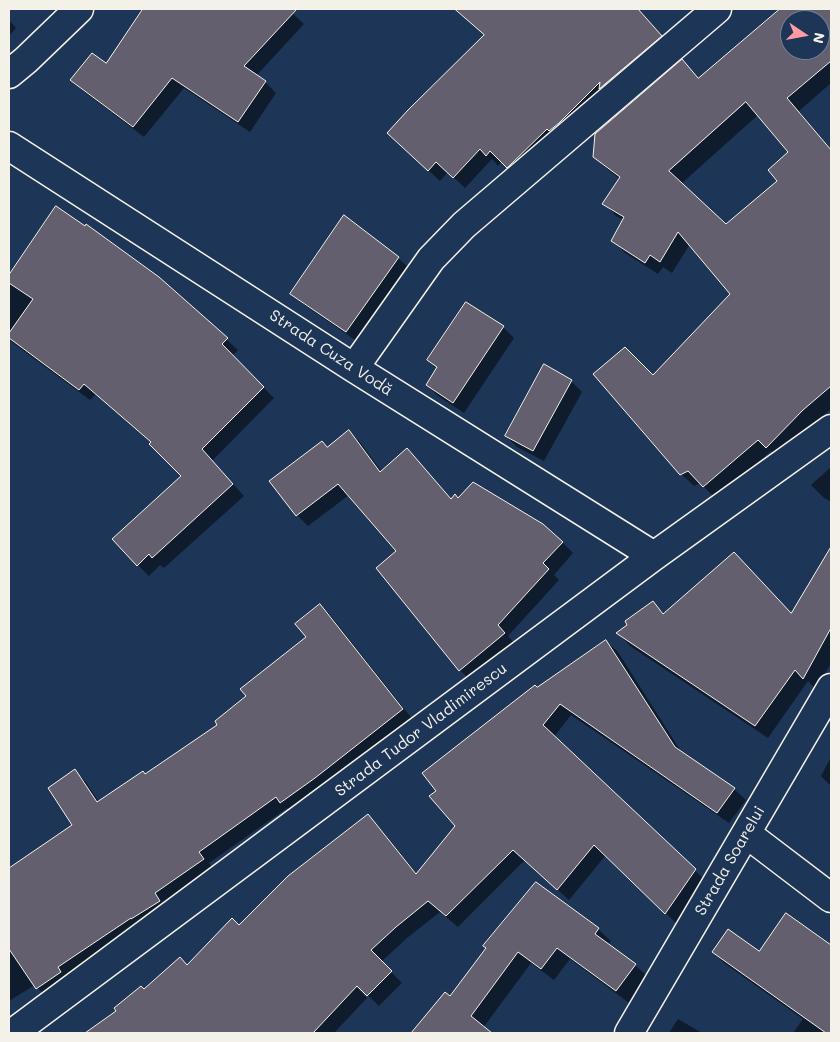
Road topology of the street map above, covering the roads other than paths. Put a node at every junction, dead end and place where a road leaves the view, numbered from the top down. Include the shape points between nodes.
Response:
1 (79, 9) edge
2 (717, 9) edge
3 (9, 74) edge
4 (9, 146) edge
5 (354, 368) junction
6 (831, 429) edge
7 (654, 556) junction
8 (831, 688) edge
9 (747, 834) junction
10 (831, 898) edge
11 (13, 1033) edge
12 (629, 1033) edge

1 - 3 street
2 - 5 street via 464,225 431,259
4 - 5 street, Strada Cuza Vodă
5 - 7 street, Strada Cuza Vodă
6 - 7 street, Strada Tudor Vladimirescu
7 - 11 street, Strada Tudor Vladimirescu
8 - 9 street, Strada Soarelui
9 - 10 street
9 - 12 street, Strada Soarelui

